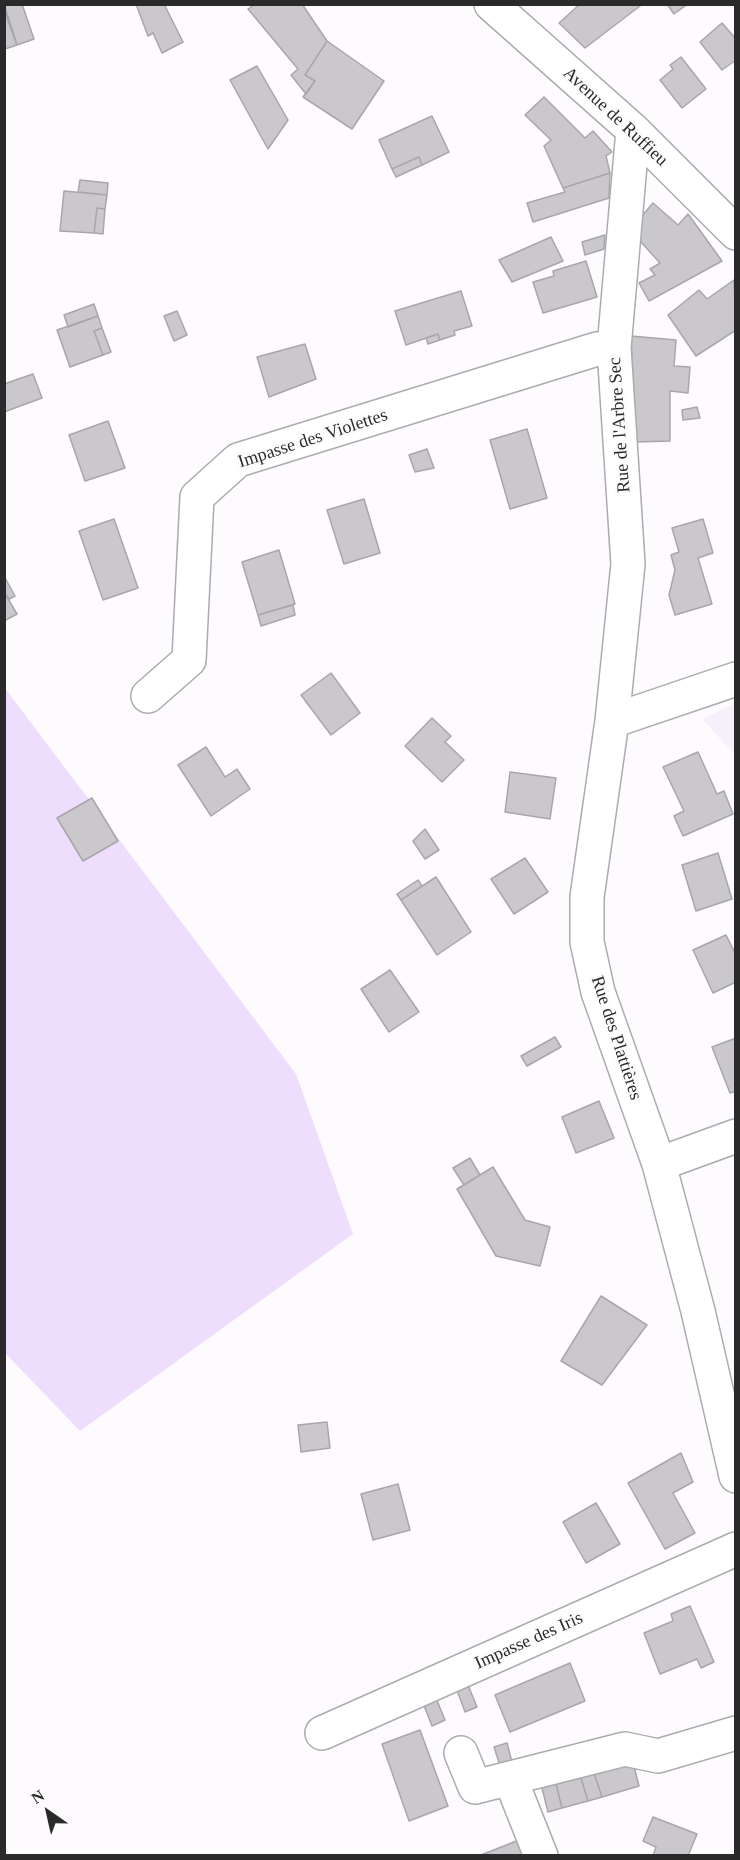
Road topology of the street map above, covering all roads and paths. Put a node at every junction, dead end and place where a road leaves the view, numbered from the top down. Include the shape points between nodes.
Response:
1 (491, 4) edge
2 (633, 130) junction
3 (735, 233) edge
4 (614, 348) junction
5 (735, 679) edge
6 (148, 696) dead end
7 (612, 721) junction
8 (735, 1136) edge
9 (659, 1164) junction
10 (735, 1467) edge
11 (735, 1549) edge
12 (322, 1733) dead end
13 (735, 1733) edge
14 (460, 1753) dead end
15 (510, 1778) junction
16 (541, 1856) edge

1 - 2 street, Avenue de Ruffieu
2 - 3 street, Avenue de Ruffieu
2 - 4 street, Rue de l'Arbre Sec
4 - 6 street, Impasse des Violettes via 597,349 238,460 197,497 189,660
4 - 7 street, Rue de l'Arbre Sec via 628,564
5 - 7 street
7 - 9 street, Rue des Plattières via 587,897 587,942 598,992
8 - 9 street
9 - 10 street, Rue des Plattières
11 - 12 street, Impasse des Iris
13 - 15 street via 658,1756 625,1749
14 - 15 street via 475,1787
15 - 16 street

